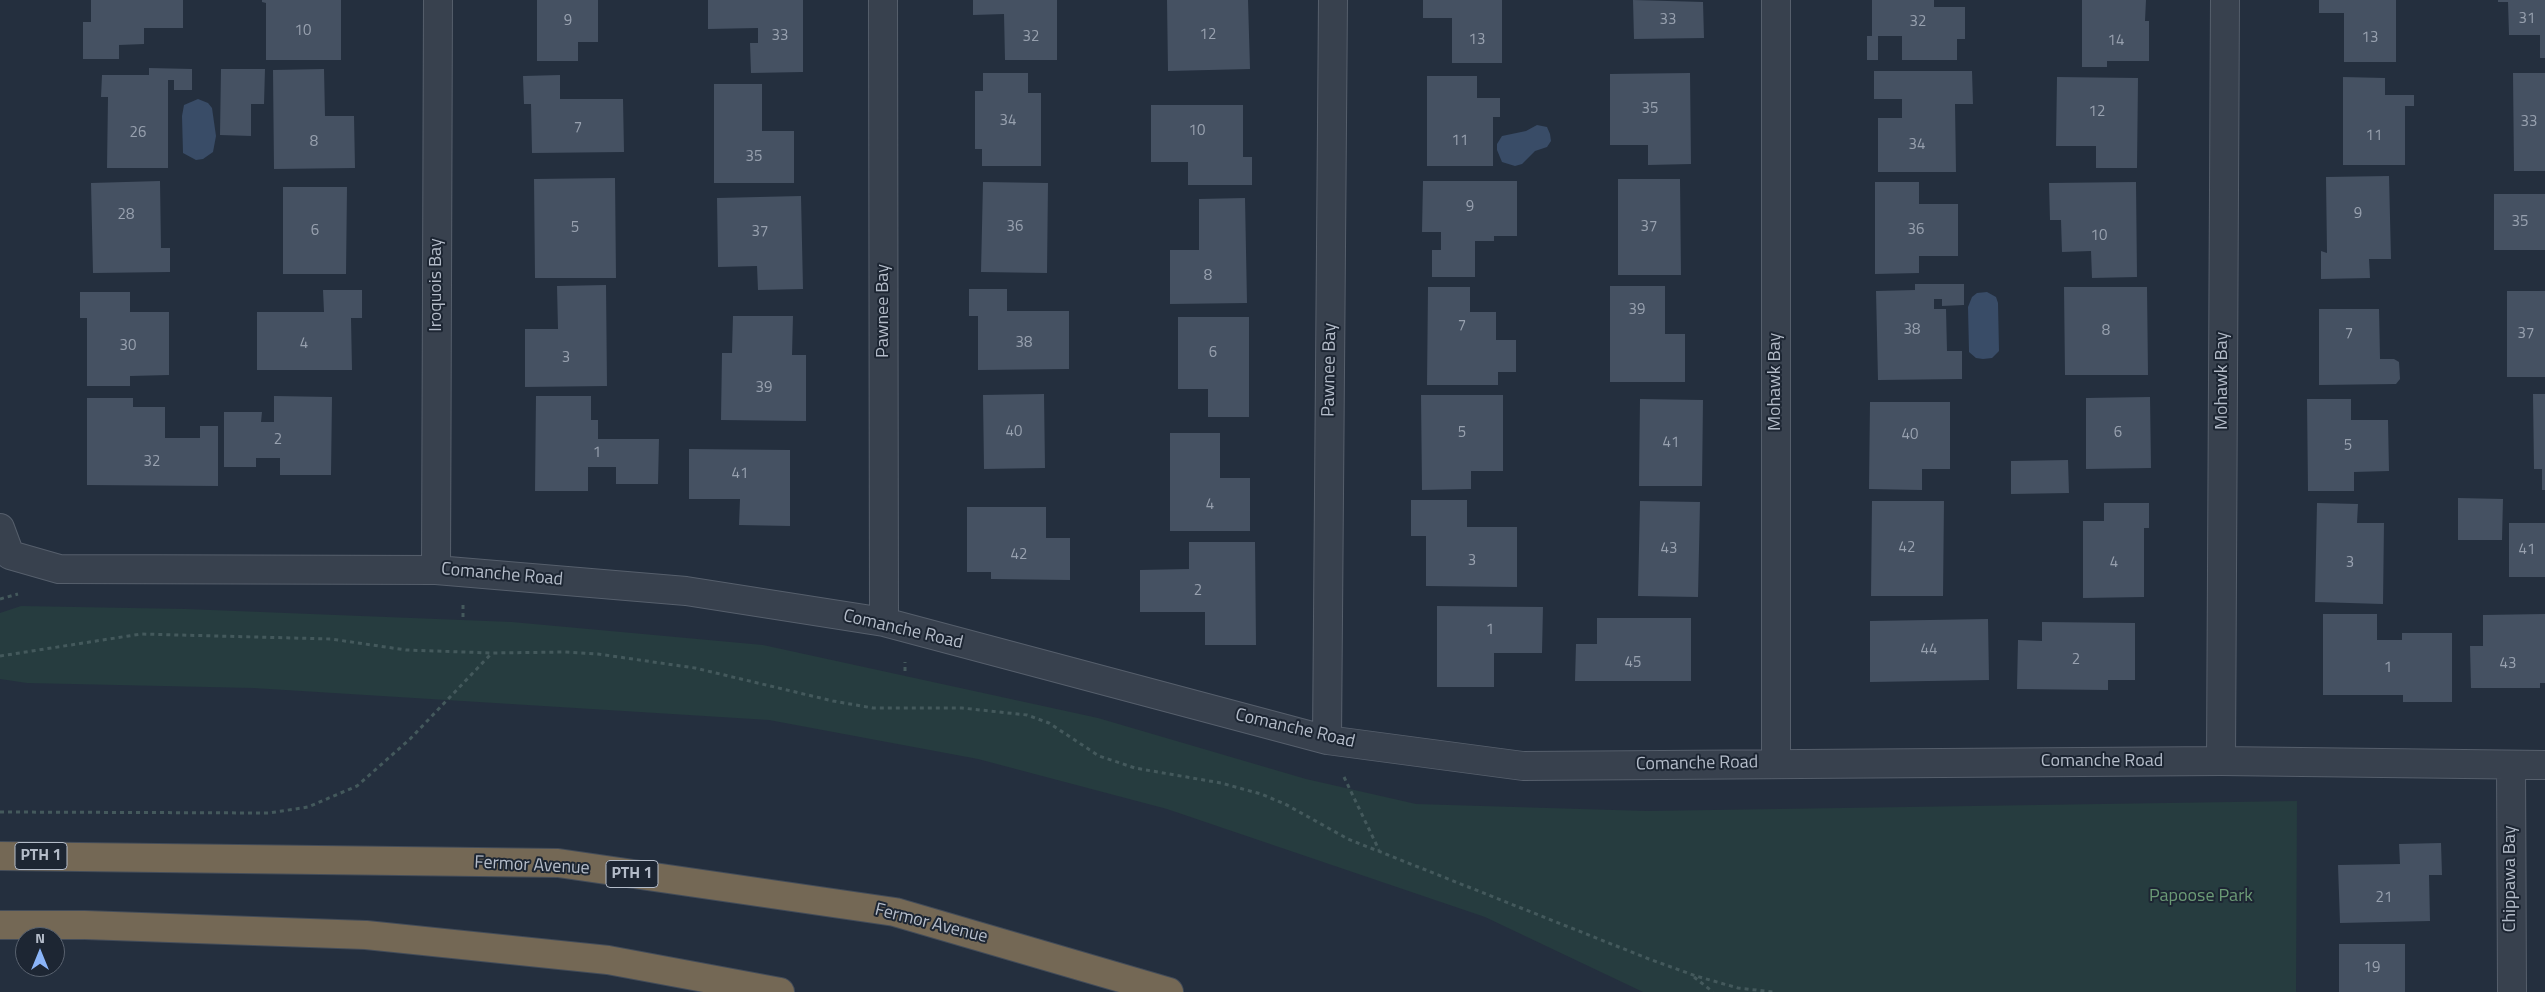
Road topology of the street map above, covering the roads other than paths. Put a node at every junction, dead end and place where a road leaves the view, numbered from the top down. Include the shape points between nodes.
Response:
1 (438, 0) edge
2 (883, 0) edge
3 (1333, 0) edge
4 (1776, 0) edge
5 (2225, 0) edge
6 (0, 528) edge
7 (436, 570) junction
8 (884, 622) junction
9 (1327, 740) junction
10 (2221, 761) junction
11 (1776, 763) junction
12 (2510, 765) junction
13 (2545, 765) edge
14 (0, 856) edge
15 (0, 925) edge
16 (780, 992) edge
17 (1169, 992) edge
18 (2512, 992) edge

1 - 7 street, Iroquois Bay
2 - 8 street, Pawnee Bay
3 - 9 street, Pawnee Bay
4 - 11 street, Mohawk Bay
5 - 10 street, Mohawk Bay
6 - 7 street, Comanche Road via 10,555 59,569
7 - 8 street, Comanche Road via 686,591
8 - 9 street, Comanche Road
9 - 11 street, Comanche Road via 1523,766
10 - 11 street, Comanche Road
10 - 12 street, Comanche Road
12 - 13 street, Comanche Road
12 - 18 street, Chippawa Bay
14 - 17 highway, Fermor Avenue / PTH 1 via 558,864 895,912
15 - 16 highway via 366,934 608,960

